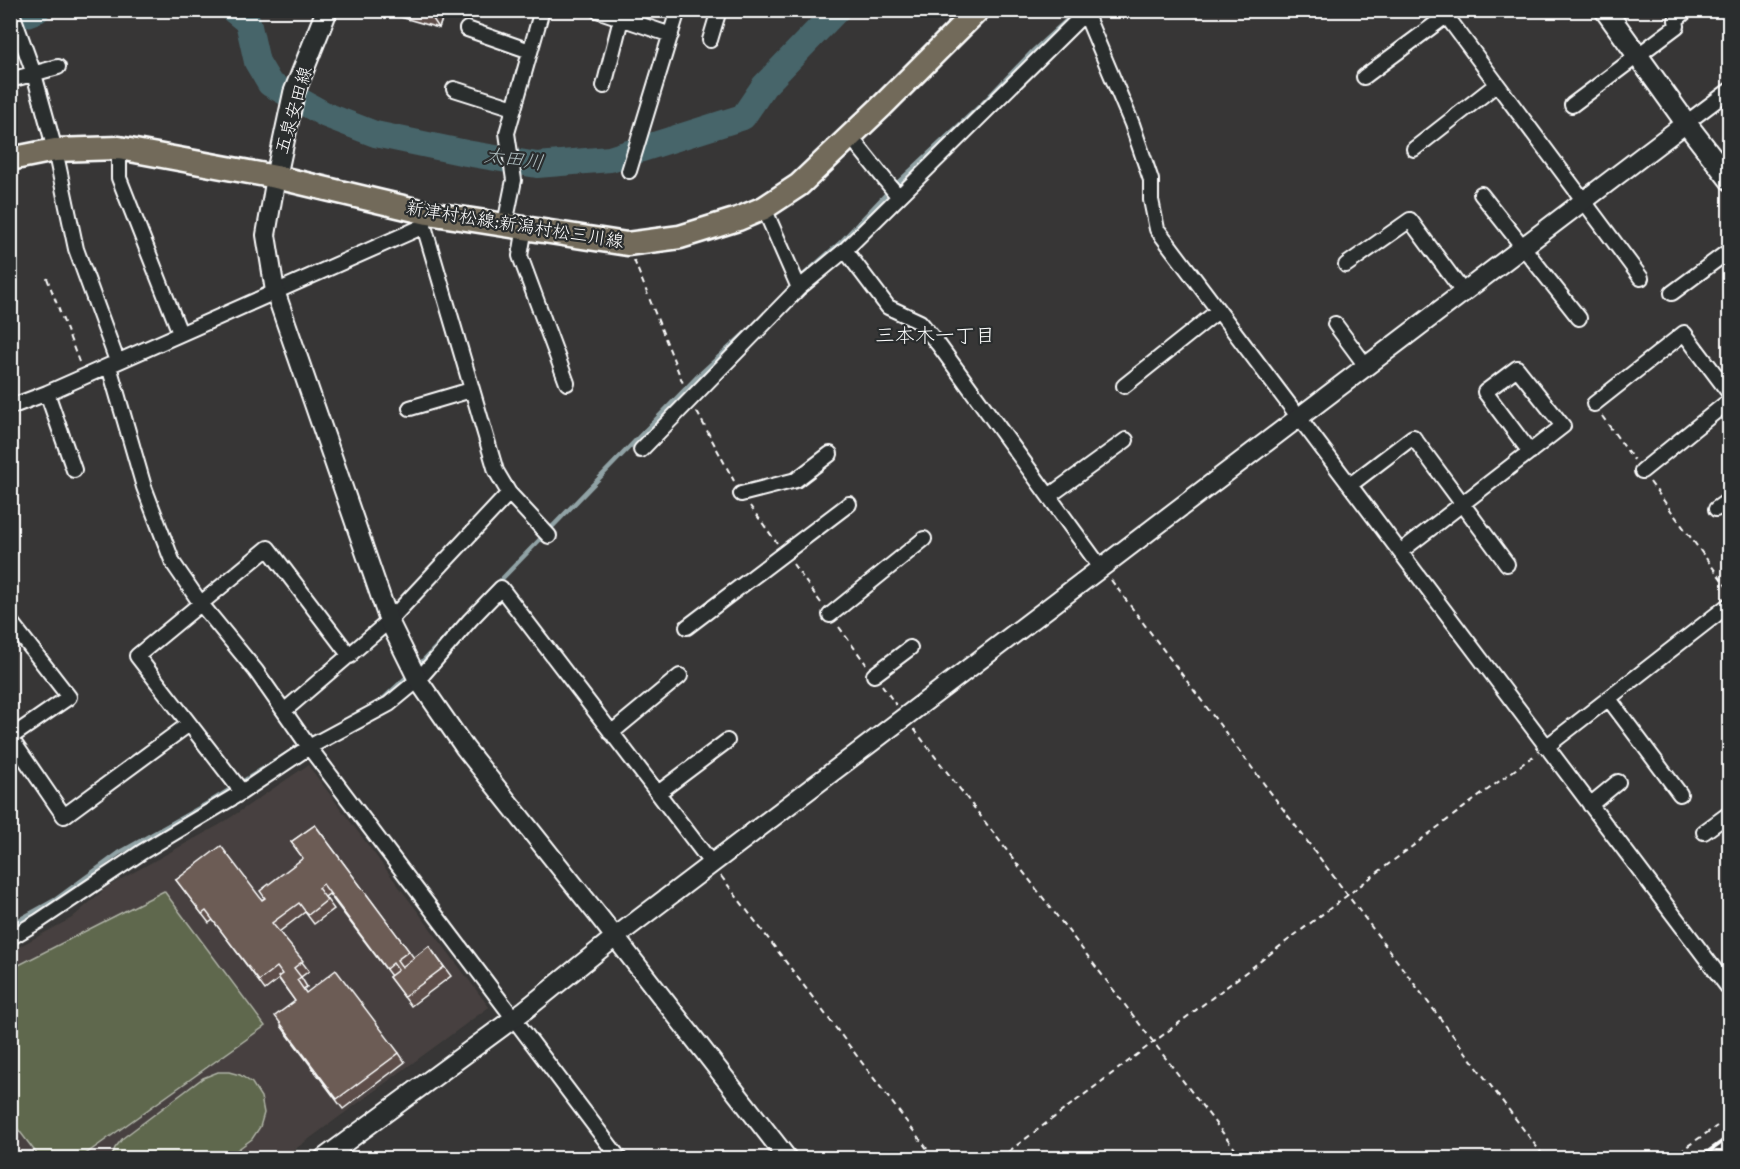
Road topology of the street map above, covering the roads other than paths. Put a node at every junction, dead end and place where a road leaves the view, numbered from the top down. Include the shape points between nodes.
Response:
1 (11, 10) edge
2 (327, 10) edge
3 (542, 10) edge
4 (597, 10) edge
5 (678, 10) edge
6 (719, 10) edge
7 (978, 10) edge
8 (1605, 10) edge
9 (1687, 10) edge
10 (1086, 11) edge
11 (1444, 13) edge
12 (621, 18) junction
13 (467, 29) dead end
14 (671, 35) junction
15 (710, 40) dead end
16 (530, 51) junction
17 (1637, 55) junction
18 (58, 67) dead end
19 (32, 69) junction
20 (1364, 77) dead end
21 (10, 81) edge
22 (1497, 84) junction
23 (604, 86) dead end
24 (453, 89) dead end
25 (1730, 90) edge
26 (1572, 105) dead end
27 (514, 108) junction
28 (1686, 123) junction
29 (850, 136) junction
30 (119, 148) junction
31 (1414, 149) dead end
32 (55, 150) junction
33 (10, 159) edge
34 (629, 171) dead end
35 (276, 177) junction
36 (1730, 180) edge
37 (1481, 194) dead end
38 (898, 196) junction
39 (1584, 201) junction
40 (764, 208) junction
41 (426, 219) junction
42 (515, 226) junction
43 (1523, 247) junction
44 (845, 250) junction
45 (1730, 250) edge
46 (1346, 265) dead end
47 (1641, 278) dead end
48 (799, 288) junction
49 (275, 291) junction
50 (1463, 292) junction
51 (1672, 293) dead end
52 (1218, 311) junction
53 (1579, 318) dead end
54 (1335, 324) dead end
55 (180, 333) junction
56 (113, 363) junction
57 (1366, 366) junction
58 (567, 383) dead end
59 (1124, 386) dead end
60 (471, 390) junction
61 (47, 393) junction
62 (1730, 394) edge
63 (1730, 400) edge
64 (1594, 404) road end
65 (10, 407) edge
66 (410, 408) dead end
67 (1299, 417) junction
68 (1126, 440) dead end
69 (641, 450) dead end
70 (1530, 452) junction
71 (830, 454) dead end
72 (74, 470) dead end
73 (1642, 471) road end
74 (1350, 485) junction
75 (509, 493) junction
76 (741, 494) dead end
77 (1049, 496) junction
78 (1730, 499) edge
79 (849, 504) dead end
80 (1462, 504) junction
81 (1716, 509) dead end
82 (549, 536) dead end
83 (924, 539) dead end
84 (1400, 552) junction
85 (1507, 564) dead end
86 (1101, 568) junction
87 (201, 604) junction
88 (1730, 604) edge
89 (830, 615) dead end
90 (10, 621) edge
91 (389, 621) junction
92 (687, 627) dead end
93 (910, 648) dead end
94 (350, 656) junction
95 (874, 675) dead end
96 (681, 676) dead end
97 (418, 680) junction
98 (1609, 699) junction
99 (284, 711) junction
100 (189, 724) junction
101 (611, 732) junction
102 (11, 737) edge
103 (727, 741) dead end
104 (309, 747) junction
105 (1546, 747) junction
106 (1618, 782) dead end
107 (242, 792) junction
108 (658, 793) junction
109 (1680, 794) dead end
110 (1590, 805) junction
111 (1730, 813) edge
112 (1704, 832) dead end
113 (712, 864) junction
114 (10, 938) edge
115 (614, 938) junction
116 (1730, 990) edge
117 (513, 1017) junction
118 (1730, 1112) edge
119 (1729, 1118) edge
120 (1730, 1125) edge
121 (324, 1158) edge
122 (619, 1158) edge
123 (786, 1158) edge

1 - 19 street
2 - 35 main road, 五泉安田線 via 294,93
3 - 16 street
4 - 12 street
5 - 14 street
6 - 15 street
7 - 29 main road, 新津村松線;新潟村松三川線
8 - 17 main road
9 - 17 street via 1676,20 1677,26
10 - 38 street
10 - 52 street via 1132,124 1150,180 1157,229
11 - 20 street
11 - 22 street
12 - 14 street
12 - 23 street
13 - 16 street
14 - 34 street
16 - 27 street
17 - 26 street
17 - 28 main road
18 - 19 street
19 - 21 street
19 - 32 street
22 - 31 street
22 - 39 street
24 - 27 street
25 - 28 street
27 - 42 street via 507,133
28 - 36 main road
28 - 39 street
29 - 38 street
29 - 40 main road, 新津村松線;新潟村松三川線 via 799,185
30 - 32 main road, 新津村松線;新潟村松三川線
30 - 35 main road, 新津村松線;新潟村松三川線
30 - 55 street via 119,178
32 - 33 main road, 新津村松線;新潟村松三川線
32 - 56 street via 76,249
35 - 41 main road, 新津村松線;新潟村松三川線
35 - 49 street via 266,235
37 - 43 street
38 - 44 street
39 - 43 street
39 - 47 street
40 - 42 main road, 新津村松線;新潟村松三川線 via 680,237 627,244
40 - 48 street
41 - 42 main road, 新津村松線;新潟村松三川線
41 - 49 street
41 - 60 street
42 - 58 street via 520,256
43 - 50 street
43 - 53 street
44 - 48 street
44 - 77 street via 888,307 920,322
45 - 51 street
46 - 50 street via 1410,220
48 - 69 street
49 - 55 street
49 - 91 street
50 - 57 street
52 - 59 street
52 - 67 street
54 - 57 street
55 - 56 street
56 - 61 street
56 - 87 street via 144,488 173,563
57 - 67 street
60 - 66 street
60 - 75 street via 496,471
61 - 65 street
61 - 72 street
62 - 64 street via 1684,333
63 - 73 street
67 - 74 street
67 - 86 street
68 - 77 street
70 - 70 street via 1563,426 1517,368 1485,392
70 - 80 street
71 - 76 street via 796,480
74 - 80 street via 1413,436
74 - 84 street
75 - 82 street
75 - 91 street
77 - 86 street
78 - 81 street
79 - 92 street
80 - 84 street
80 - 85 street
83 - 89 street
84 - 105 street
86 - 113 street
87 - 94 street via 268,548
87 - 99 street
87 - 100 street via 138,656
88 - 98 street
90 - 102 street via 69,697
91 - 94 street
91 - 97 street
93 - 95 street
94 - 99 street
96 - 101 street
97 - 101 street via 501,588
97 - 104 street via 389,704
97 - 115 street via 465,748
98 - 105 street
98 - 109 street
99 - 104 street
100 - 102 street via 64,816
100 - 107 street
101 - 108 street
103 - 108 street
104 - 107 street
104 - 117 street
105 - 110 street
106 - 110 street
107 - 114 street
108 - 113 street
110 - 116 street
111 - 112 street
113 - 115 street
115 - 117 street
115 - 123 street
117 - 121 street
117 - 122 street
118 - 119 street
119 - 120 street

